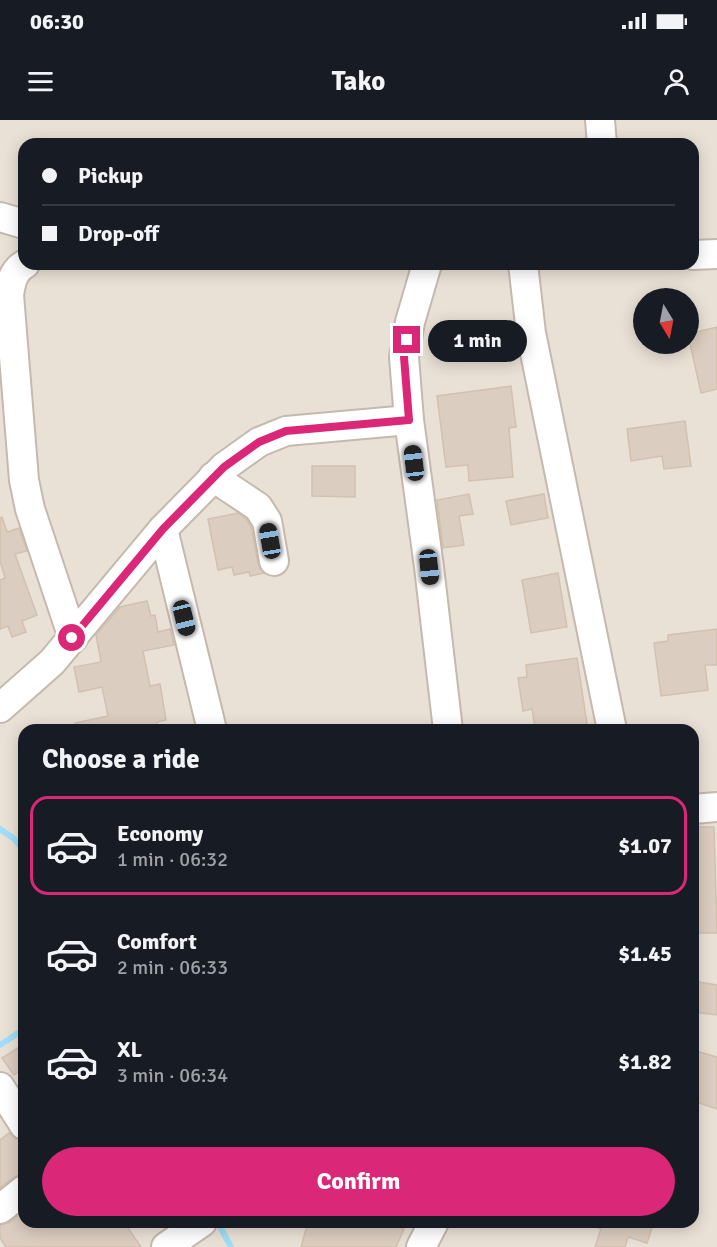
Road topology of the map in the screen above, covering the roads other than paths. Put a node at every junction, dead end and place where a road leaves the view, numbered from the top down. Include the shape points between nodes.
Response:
1 (600, 120) edge
2 (602, 138) edge
3 (0, 217) edge
4 (18, 222) edge
5 (717, 254) edge
6 (699, 255) edge
7 (18, 270) edge
8 (425, 270) edge
9 (524, 270) edge
10 (409, 420) junction
11 (213, 477) junction
12 (163, 529) junction
13 (274, 561) dead end
14 (72, 638) junction
15 (0, 706) edge
16 (211, 724) edge
17 (447, 724) edge
18 (611, 724) edge
19 (717, 807) edge
20 (699, 808) edge
21 (0, 1087) edge
22 (18, 1116) edge
23 (18, 1195) edge
24 (0, 1209) edge
25 (193, 1228) edge
26 (166, 1247) edge

1 - 2 street
3 - 4 street
5 - 6 street
7 - 14 street via 11,280 9,295 24,480
8 - 10 street via 404,357
9 - 18 street via 531,333
10 - 11 street via 286,431 259,442
10 - 17 street
11 - 12 street
11 - 13 street via 258,507 267,522
12 - 14 street
12 - 16 street
14 - 15 street via 52,662
19 - 20 street
21 - 22 street
23 - 24 street
25 - 26 street

